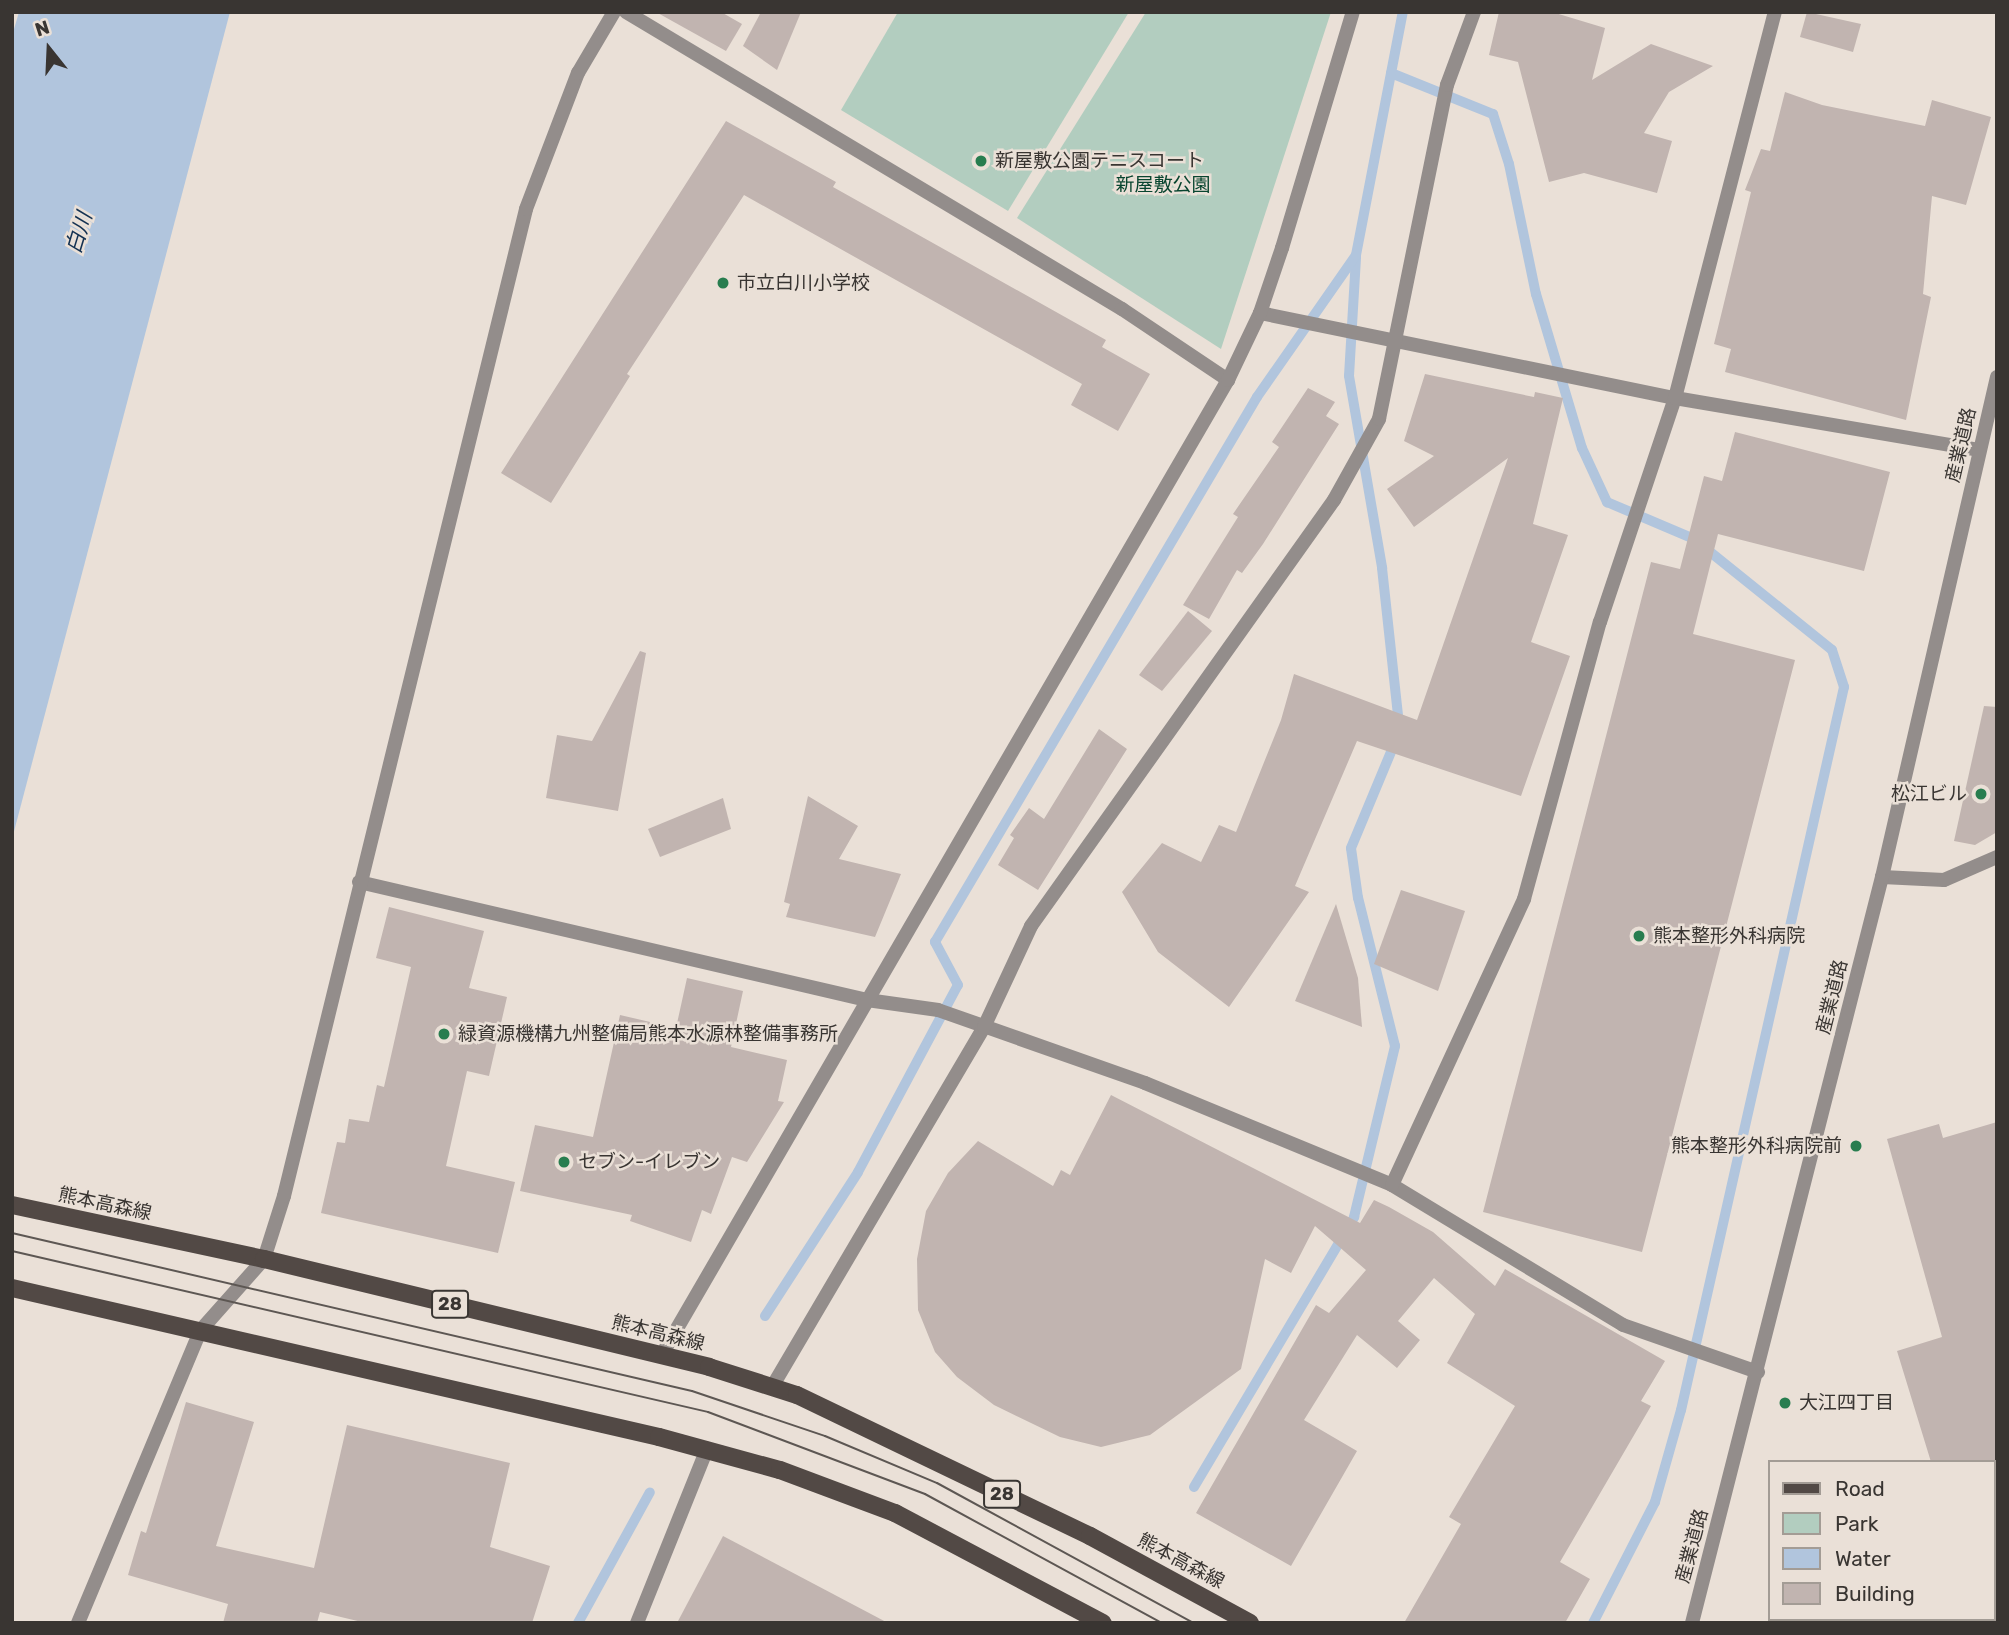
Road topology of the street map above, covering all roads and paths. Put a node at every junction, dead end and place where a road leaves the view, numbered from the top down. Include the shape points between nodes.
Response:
1 (614, 12) edge
2 (626, 12) edge
3 (1353, 12) edge
4 (1474, 12) edge
5 (1775, 12) edge
6 (1260, 313) junction
7 (1398, 339) junction
8 (1997, 377) edge
9 (1228, 380) junction
10 (1675, 398) junction
11 (1979, 450) junction
12 (1997, 857) edge
13 (1882, 877) junction
14 (359, 882) junction
15 (867, 1000) junction
16 (984, 1027) junction
17 (1390, 1184) junction
18 (12, 1205) edge
19 (264, 1259) junction
20 (12, 1288) edge
21 (200, 1331) junction
22 (661, 1356) junction
23 (1758, 1372) junction
24 (772, 1387) junction
25 (703, 1449) junction
26 (78, 1623) edge
27 (638, 1623) edge
28 (1103, 1623) edge
29 (1250, 1623) edge
30 (1692, 1623) edge

1 - 14 street via 578,73 526,208
2 - 9 street via 1122,309
3 - 6 street
4 - 7 street via 1447,85
5 - 10 street
6 - 7 street
6 - 9 street
7 - 10 street
7 - 16 street via 1379,419 1334,500 1031,926
8 - 11 street, 産業道路
9 - 15 street
10 - 11 street
10 - 17 street via 1600,622 1524,899
11 - 13 street, 産業道路
12 - 13 street via 1944,880
13 - 23 street, 産業道路
14 - 15 street
14 - 19 street via 284,1196
15 - 16 street via 938,1010
15 - 22 street
16 - 17 street via 1145,1083
16 - 24 street
17 - 23 street via 1623,1325
18 - 19 main road, 熊本高森線 / 28
19 - 21 street
19 - 22 main road, 熊本高森線 / 28
20 - 21 main road
21 - 25 main road
21 - 26 street
22 - 24 main road, 熊本高森線 / 28
23 - 30 street, 産業道路
24 - 29 main road, 熊本高森線 / 28 via 1077,1530
25 - 27 street
25 - 28 main road via 780,1470 895,1513

